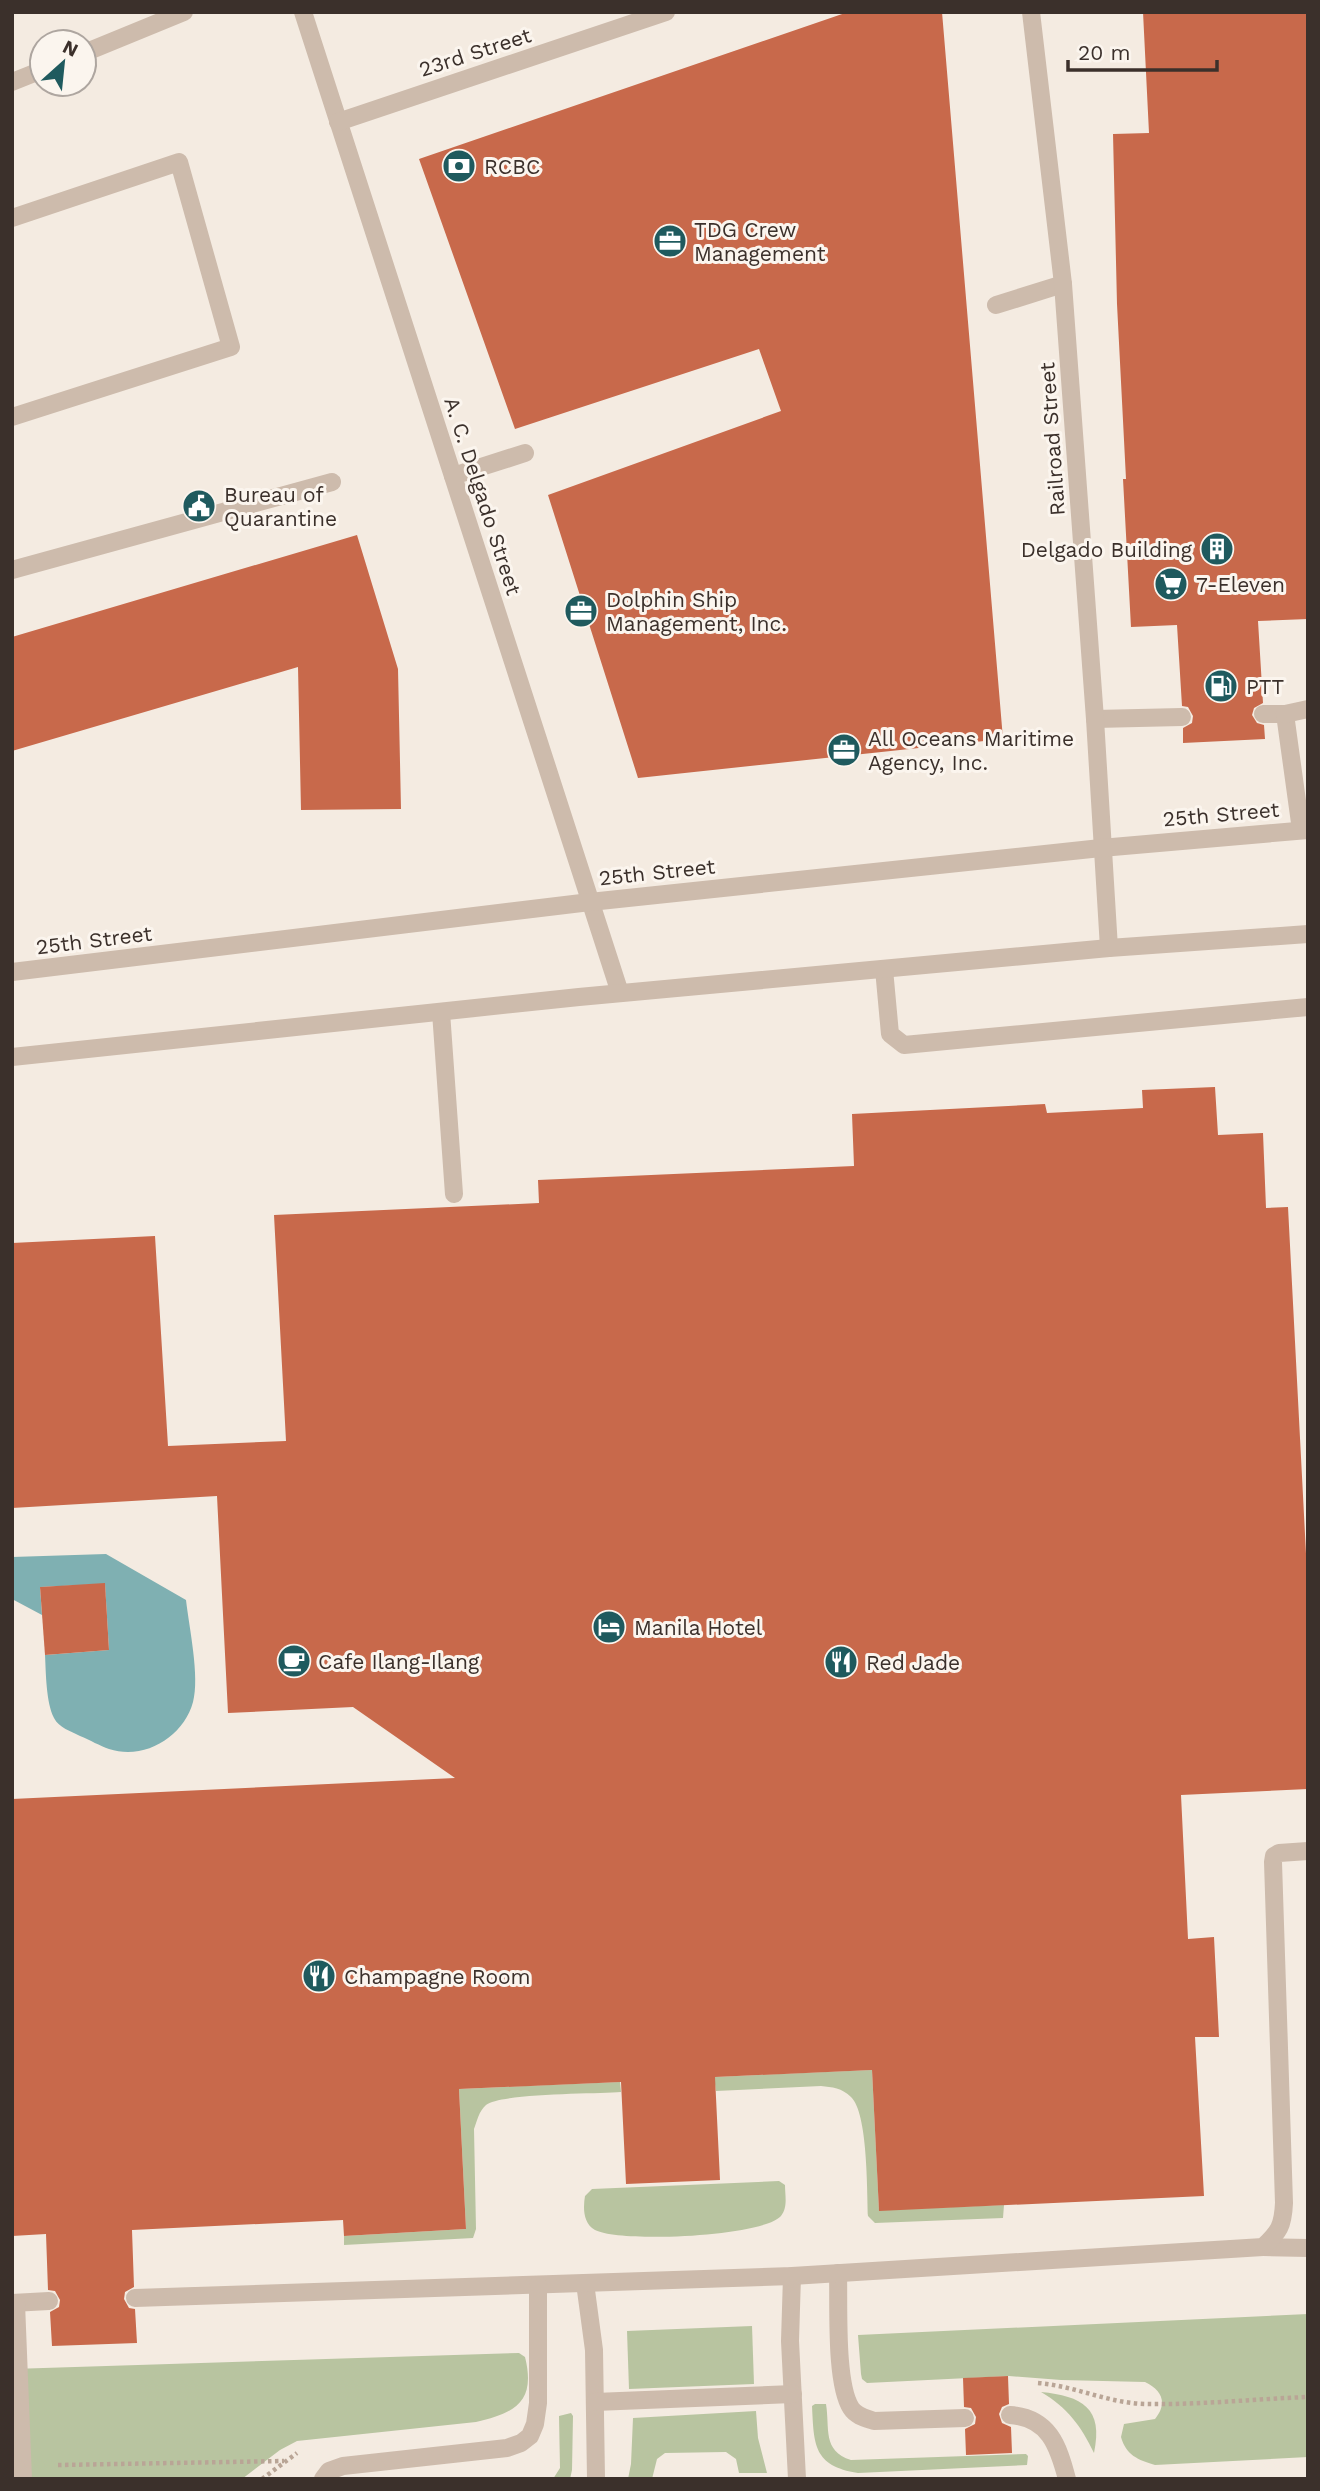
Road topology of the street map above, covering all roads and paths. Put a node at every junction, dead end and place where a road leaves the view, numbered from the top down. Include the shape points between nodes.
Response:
1 (184, 12) edge
2 (303, 12) edge
3 (666, 12) edge
4 (1031, 12) edge
5 (98, 47) edge
6 (338, 121) junction
7 (12, 218) edge
8 (1063, 284) junction
9 (996, 305) dead end
10 (12, 417) edge
11 (525, 453) dead end
12 (453, 476) junction
13 (332, 482) dead end
14 (12, 570) edge
15 (1308, 709) edge
16 (1263, 714) dead end
17 (1285, 714) junction
18 (1182, 717) dead end
19 (1095, 719) junction
20 (1304, 830) edge
21 (1101, 848) junction
22 (590, 902) junction
23 (1308, 934) edge
24 (1109, 948) junction
25 (884, 969) junction
26 (12, 972) edge
27 (620, 993) junction
28 (1308, 1007) edge
29 (441, 1012) junction
30 (12, 1058) edge
31 (454, 1194) dead end
32 (1308, 1851) edge
33 (1263, 2248) junction
34 (1308, 2248) edge
35 (838, 2273) junction
36 (792, 2276) junction
37 (585, 2283) junction
38 (538, 2285) junction
39 (135, 2298) dead end
40 (49, 2301) dead end
41 (14, 2303) edge
42 (1029, 2383) dead end
43 (793, 2394) junction
44 (1308, 2397) edge
45 (595, 2402) junction
46 (1010, 2415) dead end
47 (965, 2418) dead end
48 (285, 2461) dead end
49 (23, 2472) edge
50 (323, 2479) edge
51 (596, 2479) edge
52 (797, 2479) edge
53 (1067, 2479) edge

1 - 5 street
2 - 6 street, A. C. Delgado Street
3 - 6 street, 23rd Street
4 - 8 street, Railroad Street
6 - 12 street, A. C. Delgado Street
7 - 10 street via 179,162 230,347
8 - 9 street
8 - 19 street, Railroad Street
11 - 12 street
12 - 22 street, A. C. Delgado Street
13 - 14 street
15 - 17 street
16 - 17 street
17 - 20 street
18 - 19 street
19 - 21 street, Railroad Street
20 - 21 street, 25th Street
21 - 22 street, 25th Street
21 - 24 street, Railroad Street
22 - 26 street, 25th Street
22 - 27 street, A. C. Delgado Street
23 - 24 street
24 - 25 street
25 - 27 street
25 - 28 street via 890,1034 904,1045
27 - 29 street
29 - 30 street
29 - 31 street
32 - 33 street via 1279,1853 1273,1862 1284,2203 1277,2234
33 - 34 street
33 - 35 street
35 - 36 street
35 - 47 street via 843,2391 852,2410 874,2421
36 - 37 street
36 - 43 street
37 - 38 street
37 - 45 street
38 - 39 street
38 - 50 street via 538,2403 530,2436 506,2448 342,2466
40 - 41 street
41 - 49 street
42 - 44 path via 1055,2385 1108,2401 1144,2404
43 - 45 street
43 - 52 street
45 - 51 street
46 - 53 street via 1044,2427 1056,2444
48 - 49 path

